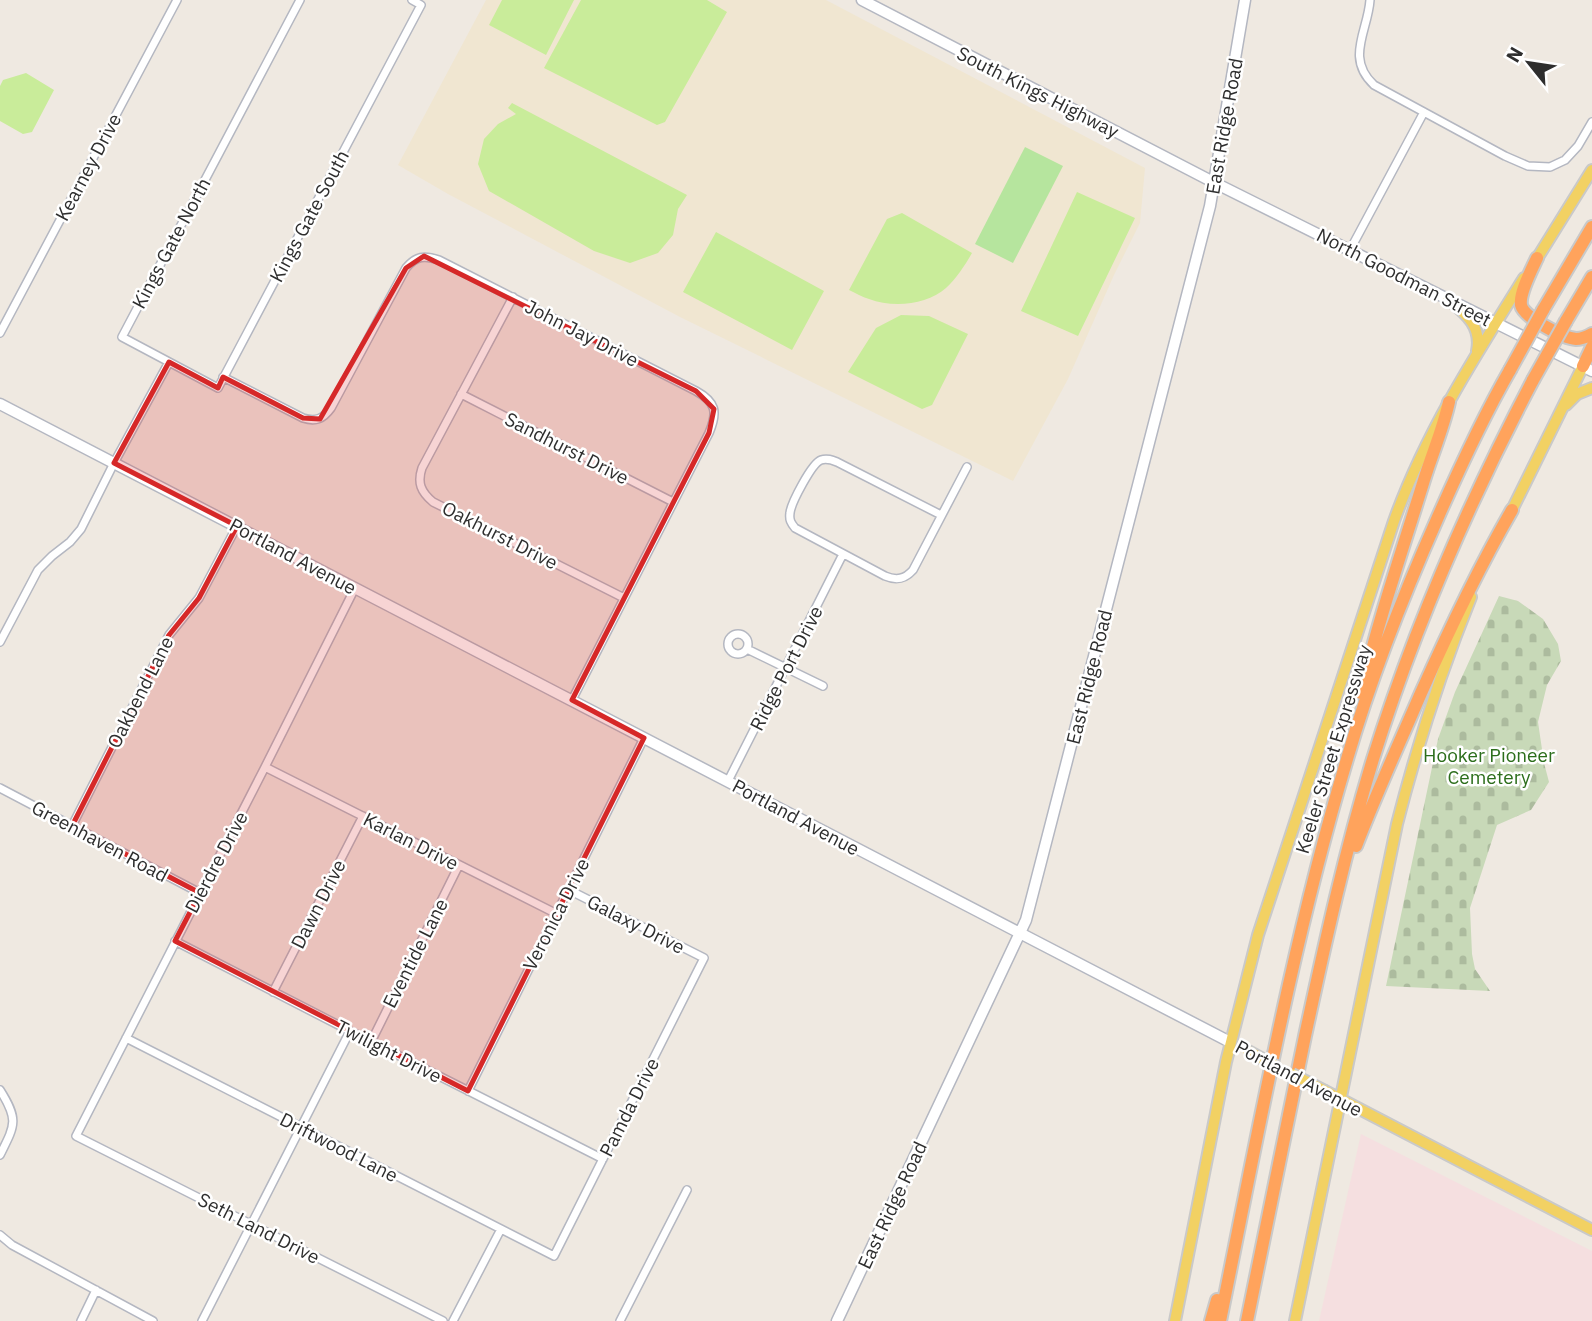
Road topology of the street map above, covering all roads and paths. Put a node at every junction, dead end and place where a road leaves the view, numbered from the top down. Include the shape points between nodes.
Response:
1 (177, 0) edge
2 (300, 0) edge
3 (412, 0) edge
4 (862, 0) edge
5 (1245, 0) edge
6 (1370, 0) edge
7 (1424, 112) junction
8 (1592, 122) edge
9 (1592, 170) edge
10 (1215, 183) junction
11 (1592, 227) edge
12 (1350, 250) junction
13 (1537, 258) junction
14 (1592, 276) edge
15 (513, 298) junction
16 (1448, 299) junction
17 (1496, 323) junction
18 (0, 333) edge
19 (1592, 334) edge
20 (1592, 347) edge
21 (169, 362) junction
22 (1473, 362) junction
23 (1587, 368) edge
24 (223, 377) junction
25 (1592, 388) edge
26 (461, 394) junction
27 (1449, 402) junction
28 (0, 404) edge
29 (1558, 416) junction
30 (114, 463) junction
31 (967, 467) dead end
32 (673, 502) junction
33 (1512, 510) junction
34 (941, 515) junction
35 (237, 526) junction
36 (844, 554) junction
37 (355, 588) junction
38 (624, 598) junction
39 (0, 642) edge
40 (747, 649) dead end
41 (786, 668) junction
42 (823, 686) dead end
43 (572, 700) junction
44 (644, 738) junction
45 (265, 767) junction
46 (728, 781) junction
47 (0, 789) edge
48 (1336, 797) junction
49 (363, 816) junction
50 (72, 826) junction
51 (459, 865) junction
52 (569, 890) junction
53 (200, 893) junction
54 (557, 914) junction
55 (1021, 933) junction
56 (1326, 940) junction
57 (175, 941) junction
58 (704, 958) joint
59 (273, 992) junction
60 (350, 1031) junction
61 (126, 1038) junction
62 (371, 1042) junction
63 (1230, 1042) junction
64 (0, 1090) edge
65 (468, 1091) junction
66 (1340, 1099) junction
67 (301, 1128) junction
68 (76, 1136) joint
69 (0, 1155) edge
70 (603, 1158) junction
71 (1249, 1181) junction
72 (687, 1190) dead end
73 (251, 1224) junction
74 (501, 1229) junction
75 (1592, 1230) edge
76 (0, 1235) edge
77 (554, 1255) joint
78 (96, 1290) junction
79 (81, 1321) edge
80 (153, 1321) edge
81 (202, 1321) edge
82 (443, 1321) edge
83 (453, 1321) edge
84 (620, 1321) edge
85 (837, 1321) edge
86 (1175, 1321) edge
87 (1211, 1321) edge
88 (1220, 1321) edge
89 (1248, 1321) edge
90 (1295, 1321) edge

1 - 18 street, Kearney Drive
2 - 21 street, Kings Gate North via 122,337
3 - 24 street, Kings Gate South via 421,5
4 - 10 main road, South Kings Highway
5 - 10 main road, East Ridge Road
6 - 7 street via 1360,40 1364,71 1374,85
7 - 8 street via 1505,156 1538,167 1556,165 1570,156
7 - 12 street
9 - 13 main road
10 - 12 main road, North Goodman Street
10 - 55 main road, East Ridge Road
11 - 48 highway, Keeler Street Expressway, bridge via 1510,370 1453,484 1409,584
12 - 16 main road, North Goodman Street
13 - 17 main road
13 - 19 highway via 1521,298 1525,313 1572,338
14 - 56 highway, bridge via 1498,448 1407,661 1366,785
15 - 24 street, John Jay Drive via 431,257 418,257 406,268 331,408 320,419 303,418
15 - 26 street, Oakhurst Drive
15 - 32 street, John Jay Drive via 696,391 711,403 713,424
16 - 17 main road, North Goodman Street
16 - 22 main road via 1477,332
17 - 22 main road
17 - 23 main road, North Goodman Street
20 - 23 highway
21 - 24 street via 218,388
21 - 30 street
22 - 27 main road
23 - 29 main road
25 - 29 main road via 1577,394
26 - 32 street, Sandhurst Drive
26 - 38 street, Oakhurst Drive via 420,475 426,496
27 - 48 highway via 1373,647
27 - 63 main road via 1392,528 1267,907
28 - 30 main road, Portland Avenue
29 - 33 main road
30 - 35 main road, Portland Avenue
30 - 39 street via 81,529 38,570
31 - 34 street
32 - 38 street, John Jay Drive
33 - 56 highway via 1467,593 1388,768
33 - 66 main road via 1458,630 1412,767
34 - 36 street via 913,570 903,579 891,579
34 - 36 street via 838,462 820,460 792,505 790,520 796,528
35 - 37 main road, Portland Avenue
35 - 50 street, Oakbend Lane via 199,598 169,635
36 - 41 street, Ridge Port Drive
37 - 43 main road, Portland Avenue
37 - 45 street, Dierdre Drive
38 - 43 street, John Jay Drive
40 - 41 street
41 - 42 street
41 - 46 street, Ridge Port Drive
43 - 44 main road, Portland Avenue
44 - 46 main road, Portland Avenue
44 - 52 street, Veronica Drive
45 - 49 street, Karlan Drive
45 - 53 street, Dierdre Drive
46 - 55 main road, Portland Avenue
47 - 50 street, Greenhaven Road
48 - 71 highway, Keeler Street Expressway via 1303,924
49 - 51 street, Karlan Drive
49 - 59 street, Dawn Drive
50 - 53 street, Greenhaven Road
51 - 54 street, Karlan Drive
51 - 62 street, Eventide Lane
52 - 54 street, Veronica Drive
52 - 58 street, Galaxy Drive
53 - 57 street, Dierdre Drive
54 - 65 street, Veronica Drive
55 - 63 main road, Portland Avenue
55 - 85 main road, East Ridge Road
56 - 89 highway
57 - 59 street, Twilight Drive
57 - 61 street, Dierdre Drive
58 - 70 street, Pamda Drive
59 - 60 street, Twilight Drive
60 - 62 street, Twilight Drive
60 - 67 street
61 - 67 street, Driftwood Lane
61 - 68 street, Dierdre Drive
62 - 65 street, Twilight Drive
63 - 66 main road, Portland Avenue, bridge
63 - 86 main road
64 - 69 street via 13,1125
65 - 70 street, Twilight Drive
66 - 75 main road, Portland Avenue
66 - 90 main road
67 - 73 street
67 - 74 street, Driftwood Lane
68 - 73 street, Seth Land Drive
70 - 77 street, Pamda Drive
71 - 87 highway
71 - 88 highway, Keeler Street Expressway
72 - 84 street
73 - 81 street
73 - 82 street, Seth Land Drive
74 - 77 street, Driftwood Lane
74 - 83 street
76 - 78 street
78 - 79 street
78 - 80 street

